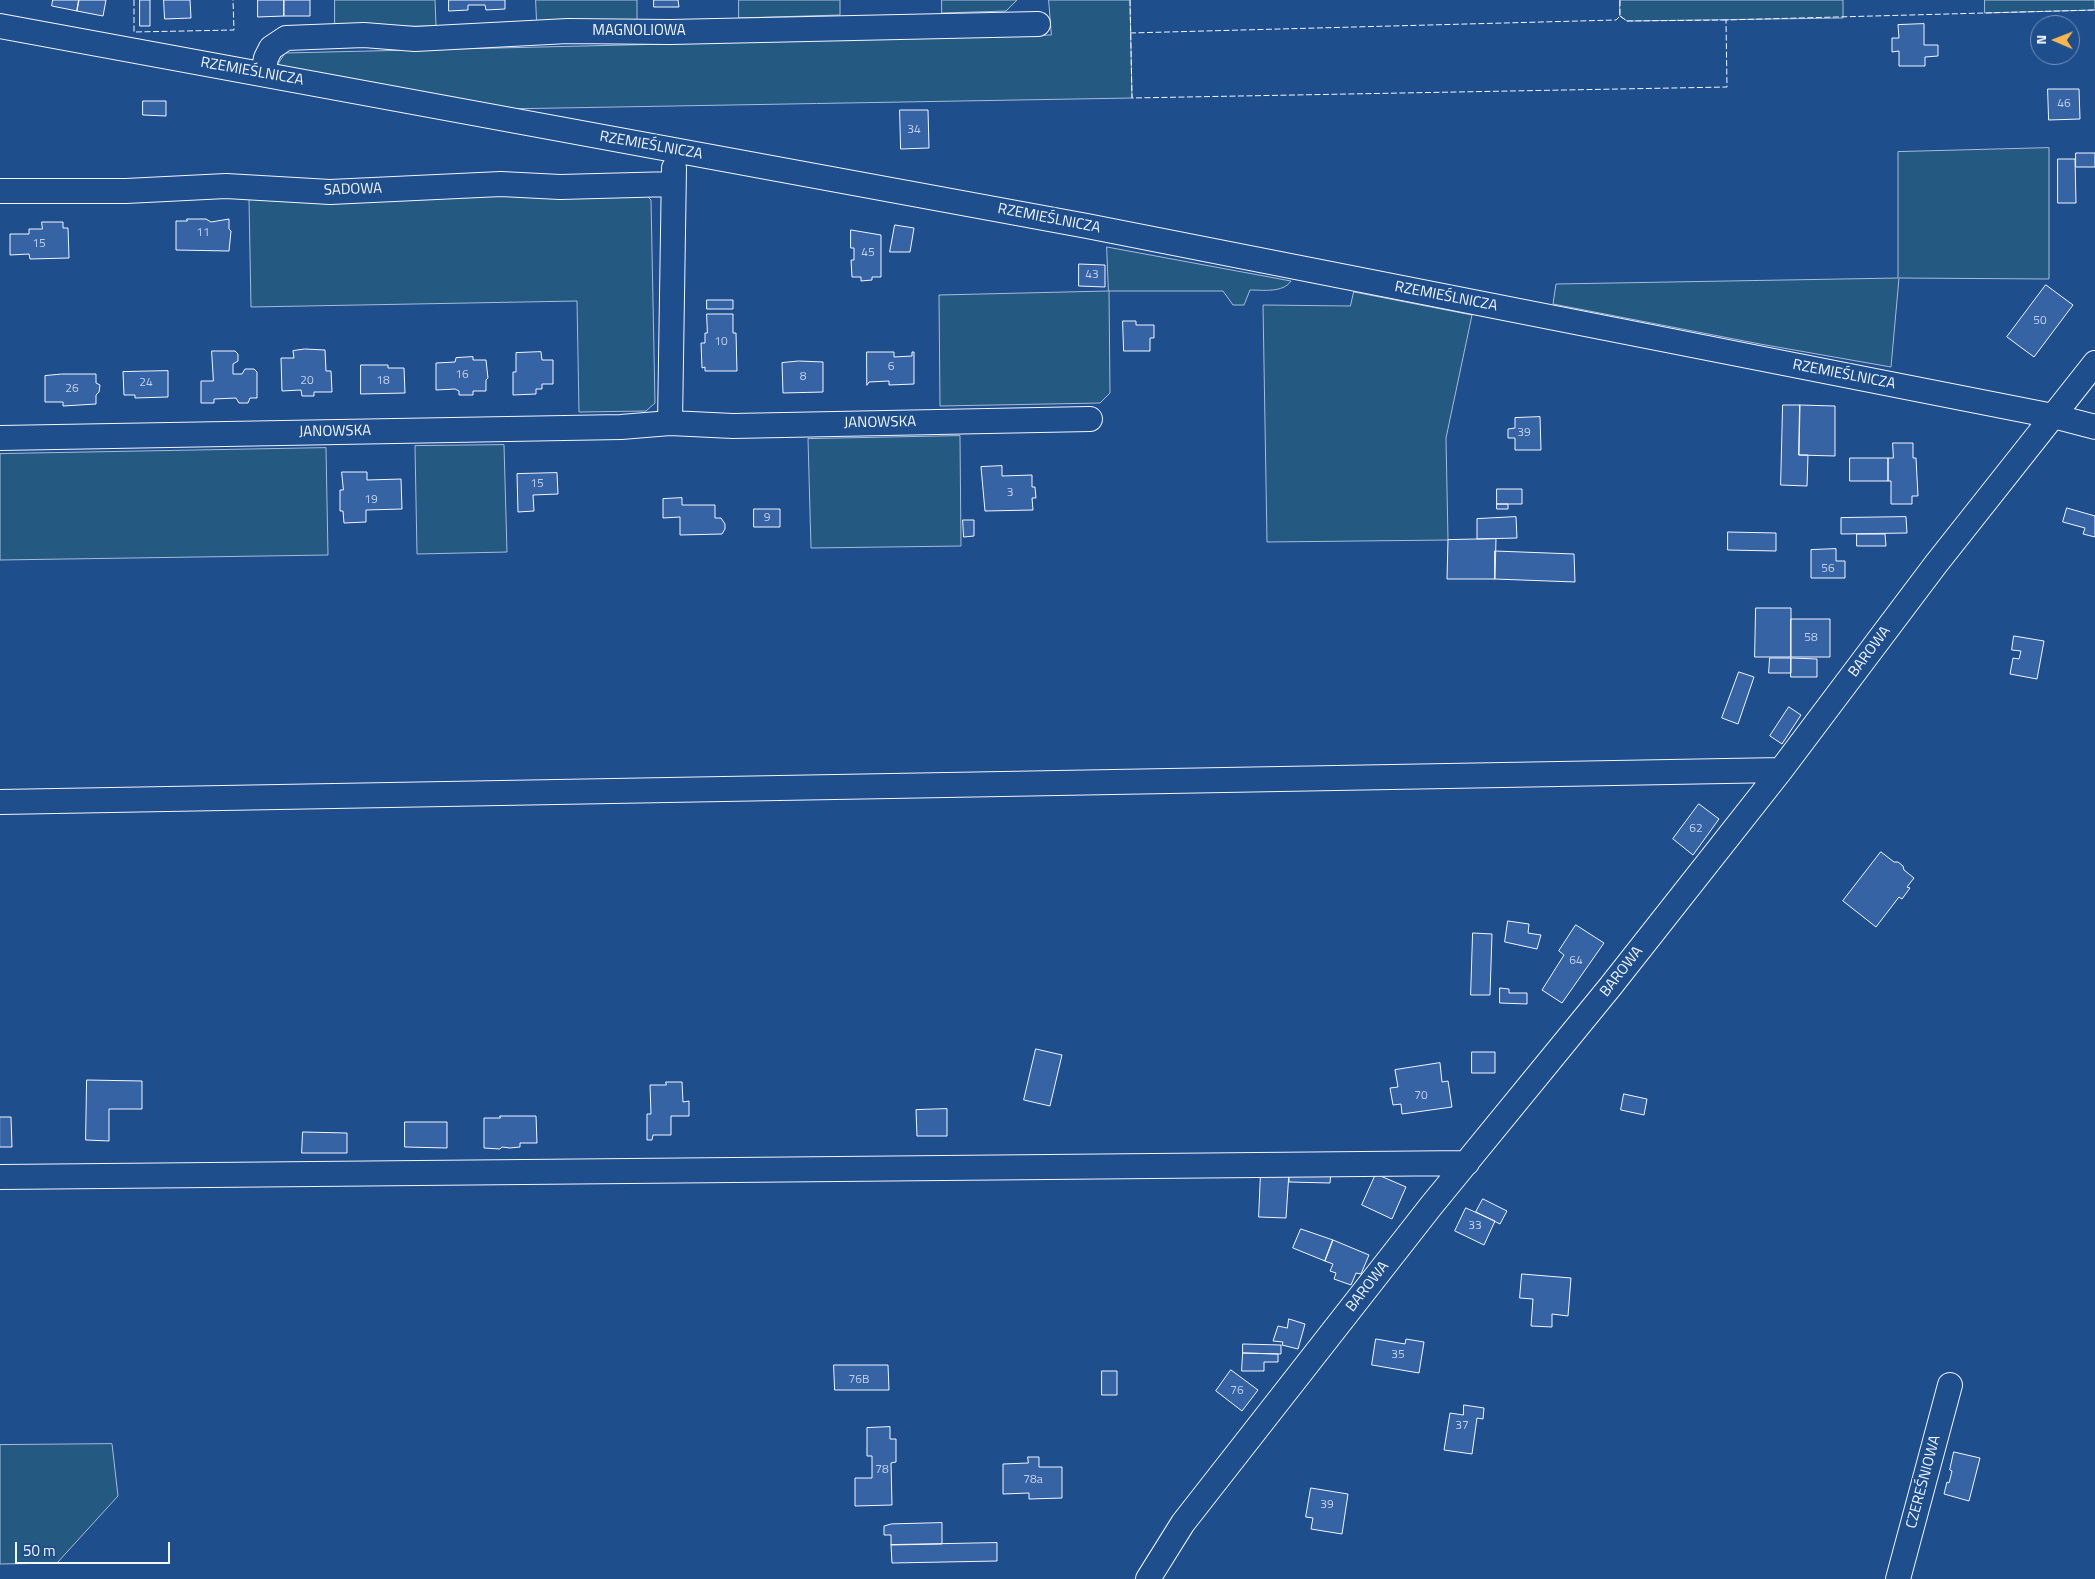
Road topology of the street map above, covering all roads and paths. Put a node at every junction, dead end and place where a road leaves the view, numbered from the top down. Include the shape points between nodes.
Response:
1 (1038, 24) dead end
2 (0, 26) edge
3 (263, 74) junction
4 (675, 150) junction
5 (673, 184) junction
6 (0, 192) edge
7 (2095, 363) edge
8 (2053, 416) junction
9 (1090, 419) dead end
10 (670, 423) junction
11 (2095, 427) edge
12 (0, 438) edge
13 (1781, 770) junction
14 (0, 802) edge
15 (1467, 1163) junction
16 (0, 1177) edge
17 (1950, 1385) dead end
18 (1148, 1579) edge
19 (1898, 1579) edge

1 - 3 street, MAGNOLIOWA via 670,32 568,31 415,39 364,34 286,38 271,48
2 - 3 street, RZEMIEŚLNICZA
3 - 4 street, RZEMIEŚLNICZA
4 - 5 street
4 - 8 street, RZEMIEŚLNICZA via 1096,228
5 - 6 street, SADOWA via 472,185 330,192 226,186
5 - 10 street
7 - 8 street, BAROWA
8 - 11 street, RZEMIEŚLNICZA
8 - 13 street, BAROWA via 1936,564
9 - 10 street, JANOWSKA via 733,426
10 - 12 street, JANOWSKA via 621,427
13 - 14 street
13 - 15 street, BAROWA
15 - 16 street
15 - 18 street, BAROWA via 1183,1523
17 - 19 street, CZEREŚNIOWA

